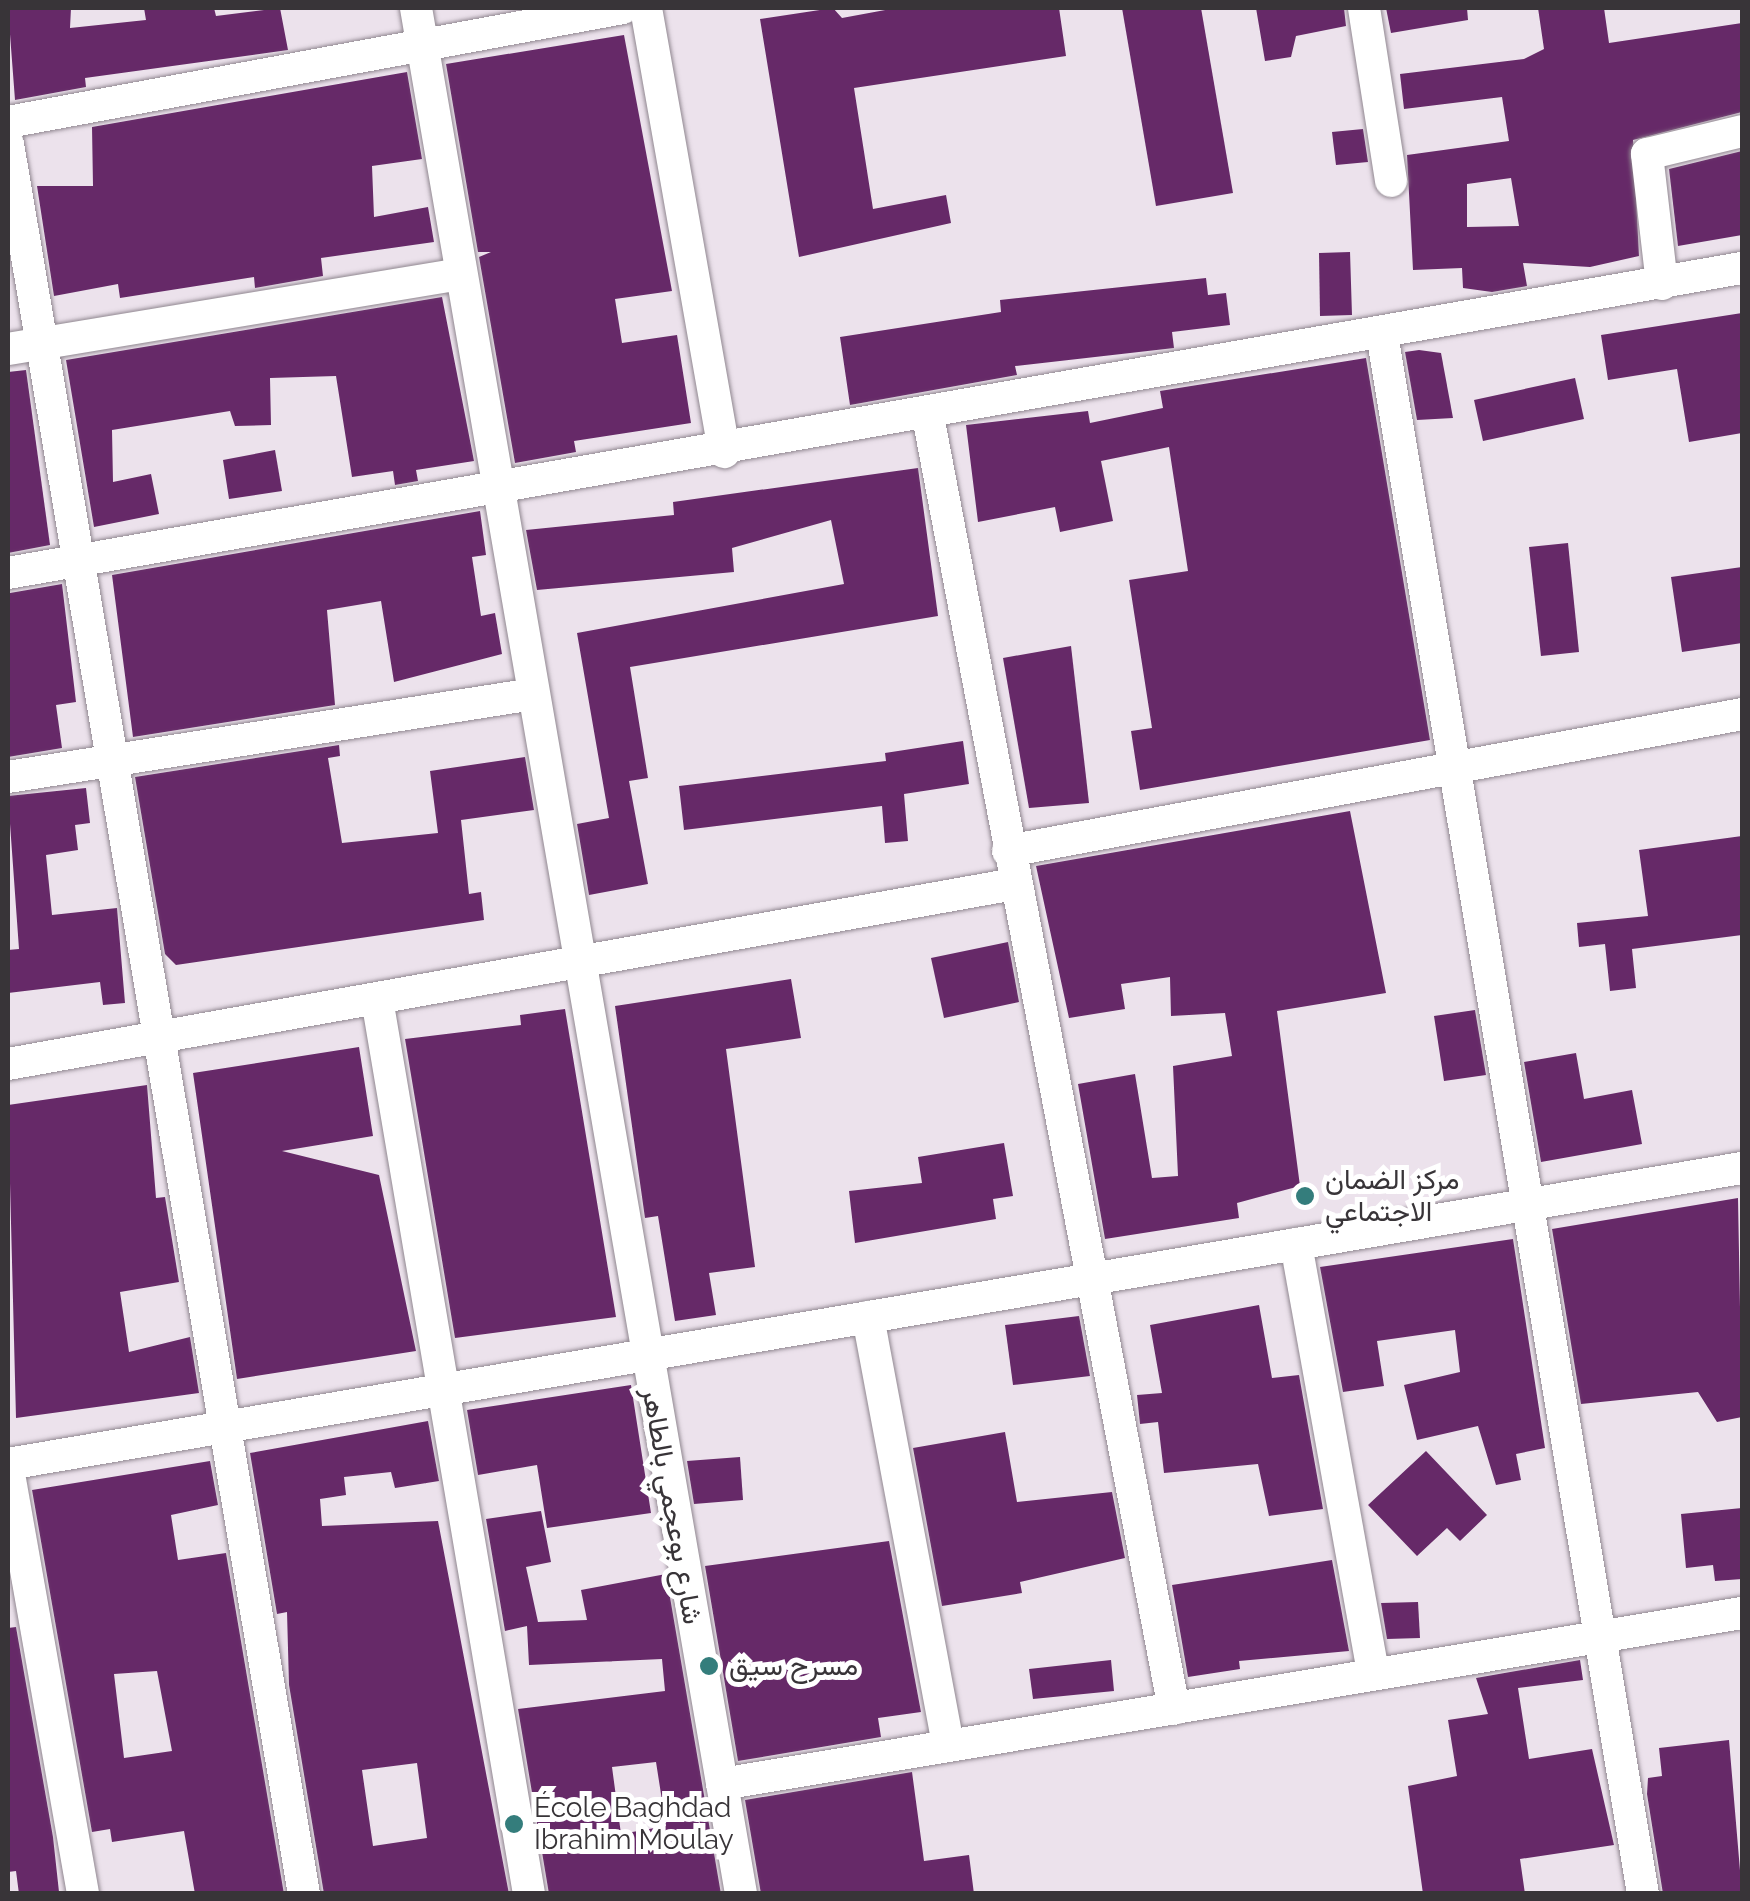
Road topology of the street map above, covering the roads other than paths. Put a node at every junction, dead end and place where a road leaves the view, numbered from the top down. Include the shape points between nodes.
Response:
1 (416, 8) edge
2 (624, 8) edge
3 (646, 8) edge
4 (1364, 8) edge
5 (422, 44) junction
6 (8, 122) edge
7 (1742, 131) edge
8 (8, 144) edge
9 (1391, 181) dead end
10 (1742, 268) edge
11 (460, 274) junction
12 (1662, 284) junction
13 (1382, 334) junction
14 (44, 342) junction
15 (8, 350) edge
16 (928, 416) junction
17 (724, 452) junction
18 (499, 491) junction
19 (80, 561) junction
20 (8, 573) edge
21 (533, 694) junction
22 (1742, 714) edge
23 (118, 760) junction
24 (1456, 764) junction
25 (8, 777) edge
26 (1008, 852) junction
27 (1014, 884) junction
28 (581, 962) junction
29 (376, 1000) junction
30 (159, 1040) junction
31 (8, 1064) edge
32 (1742, 1168) edge
33 (1530, 1203) junction
34 (1296, 1244) junction
35 (1097, 1278) junction
36 (868, 1317) junction
37 (645, 1354) junction
38 (444, 1388) junction
39 (222, 1427) junction
40 (8, 1466) edge
41 (1742, 1613) edge
42 (1602, 1636) junction
43 (1373, 1674) junction
44 (1174, 1709) junction
45 (948, 1746) junction
46 (722, 1784) junction
47 (83, 1894) edge
48 (304, 1894) edge
49 (529, 1894) edge
50 (741, 1894) edge
51 (1643, 1894) edge

1 - 5 street, شارع بوعجمي بالطاهر
2 - 5 street
3 - 17 street
4 - 9 street
5 - 6 street
5 - 11 street, شارع بوعجمي بالطاهر
7 - 12 street via 1647,154
8 - 14 street
10 - 12 street
11 - 14 street
11 - 18 street, شارع بوعجمي بالطاهر
12 - 13 street
13 - 16 street
13 - 24 street
14 - 15 street
14 - 19 street
16 - 17 street
16 - 26 street
17 - 18 street
18 - 19 street
18 - 21 street, شارع بوعجمي بالطاهر
19 - 20 street
19 - 23 street
21 - 23 street
21 - 28 street, شارع بوعجمي بالطاهر
22 - 24 street
23 - 25 street
23 - 30 street
24 - 26 street
24 - 33 street
26 - 27 street
27 - 28 street
27 - 35 street
28 - 29 street
28 - 37 street, شارع بوعجمي بالطاهر
29 - 30 street
29 - 38 street
30 - 31 street
30 - 39 street
32 - 33 street
33 - 34 street
33 - 42 street
34 - 35 street
34 - 43 street
35 - 36 street
35 - 44 street
36 - 37 street
36 - 45 street
37 - 38 street
37 - 46 street, شارع بوعجمي بالطاهر
38 - 39 street
38 - 49 street
39 - 40 street
39 - 48 street
40 - 47 street
41 - 42 street
42 - 43 street
42 - 51 street
43 - 44 street
44 - 45 street
45 - 46 street
46 - 50 street, شارع بوعجمي بالطاهر

